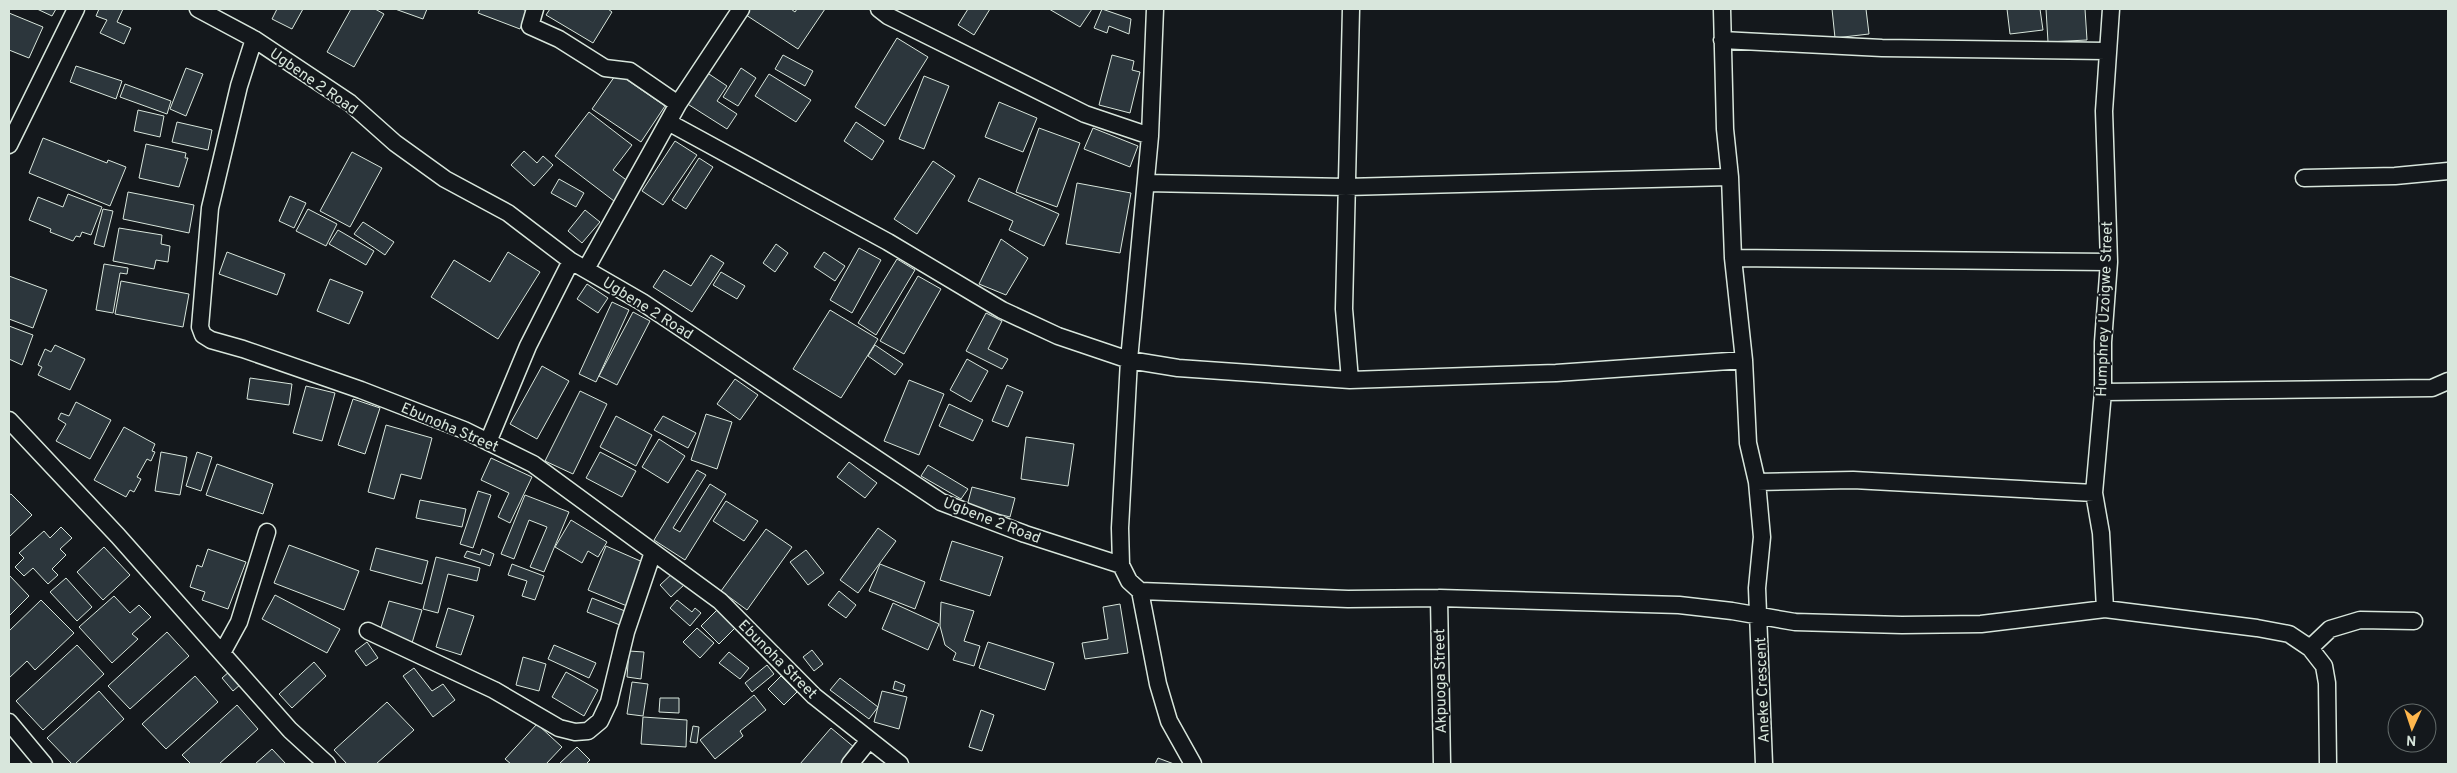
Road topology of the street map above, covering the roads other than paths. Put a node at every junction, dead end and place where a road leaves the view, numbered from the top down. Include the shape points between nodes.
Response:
1 (76, 9) edge
2 (198, 9) edge
3 (535, 9) edge
4 (741, 9) edge
5 (878, 9) edge
6 (1155, 9) edge
7 (1351, 9) edge
8 (1722, 9) edge
9 (2111, 9) edge
10 (254, 39) junction
11 (1722, 40) junction
12 (2106, 52) junction
13 (678, 104) junction
14 (668, 122) junction
15 (1150, 136) junction
16 (9, 145) edge
17 (2448, 171) edge
18 (1730, 177) junction
19 (2304, 178) dead end
20 (1146, 183) junction
21 (1346, 188) junction
22 (1733, 258) junction
23 (571, 261) junction
24 (2109, 262) junction
25 (586, 269) junction
26 (1129, 360) junction
27 (1744, 360) junction
28 (1350, 380) junction
29 (2448, 381) edge
30 (2102, 392) junction
31 (9, 420) edge
32 (488, 442) junction
33 (1757, 482) junction
34 (2094, 493) junction
35 (267, 532) dead end
36 (653, 552) junction
37 (1121, 565) junction
38 (1140, 591) junction
39 (1439, 598) junction
40 (2105, 609) junction
41 (1760, 616) junction
42 (2414, 621) dead end
43 (368, 631) dead end
44 (2310, 648) junction
45 (222, 653) junction
46 (9, 722) edge
47 (868, 740) junction
48 (44, 764) edge
49 (327, 764) edge
50 (850, 764) edge
51 (900, 764) edge
52 (1194, 764) edge
53 (1442, 764) edge
54 (1764, 764) edge
55 (2328, 764) edge

1 - 16 street
2 - 10 street, Ugbene 2 Road
3 - 13 street via 530,26 574,47 605,68 630,72
4 - 13 street
5 - 15 street via 1085,114
6 - 15 street
7 - 21 street
8 - 11 street, Aneke Crescent
9 - 12 street, Humphrey Uzoigwe Street
10 - 23 street, Ugbene 2 Road via 350,103 395,143 445,179 508,213
10 - 32 street, Ebunoha Street via 238,86 210,208 200,327 203,335 362,390
11 - 12 street via 1882,48
11 - 18 street, Aneke Crescent
12 - 24 street, Humphrey Uzoigwe Street via 2104,111
13 - 14 street
14 - 25 street
14 - 26 street via 888,242 1002,310 1058,336
15 - 20 street
17 - 19 street
18 - 21 street
18 - 22 street, Aneke Crescent
20 - 21 street
20 - 26 street
21 - 28 street via 1344,309
22 - 24 street
22 - 27 street, Aneke Crescent
23 - 25 street, Ugbene 2 Road
23 - 32 street via 528,346
24 - 30 street, Humphrey Uzoigwe Street
25 - 37 street, Ugbene 2 Road via 642,302 942,502 1025,534
26 - 28 street via 1178,368
26 - 37 street
27 - 28 street via 1556,373
27 - 33 street, Aneke Crescent via 1748,443
29 - 30 street via 2432,388
30 - 34 street, Humphrey Uzoigwe Street
31 - 45 street
32 - 36 street, Ebunoha Street via 533,464
33 - 34 street via 1853,480
33 - 41 street, Aneke Crescent via 1762,537 1757,588
34 - 40 street, Humphrey Uzoigwe Street via 2101,533
35 - 45 street via 239,622
36 - 43 street via 626,632 609,702 600,721 588,731 559,728 494,690
36 - 47 street, Ebunoha Street via 720,601 814,696
37 - 38 street via 1129,581
38 - 39 street via 1348,599
38 - 52 street via 1158,684 1169,721
39 - 41 street via 1679,605
39 - 53 street, Akpuoga Street
40 - 41 street via 1980,624 1795,622
40 - 44 street via 2289,634
41 - 54 street, Aneke Crescent
42 - 44 street via 2360,620 2330,629
44 - 55 street via 2324,666 2327,683
45 - 49 street via 290,730
46 - 48 street
47 - 50 street
47 - 51 street, Ebunoha Street

